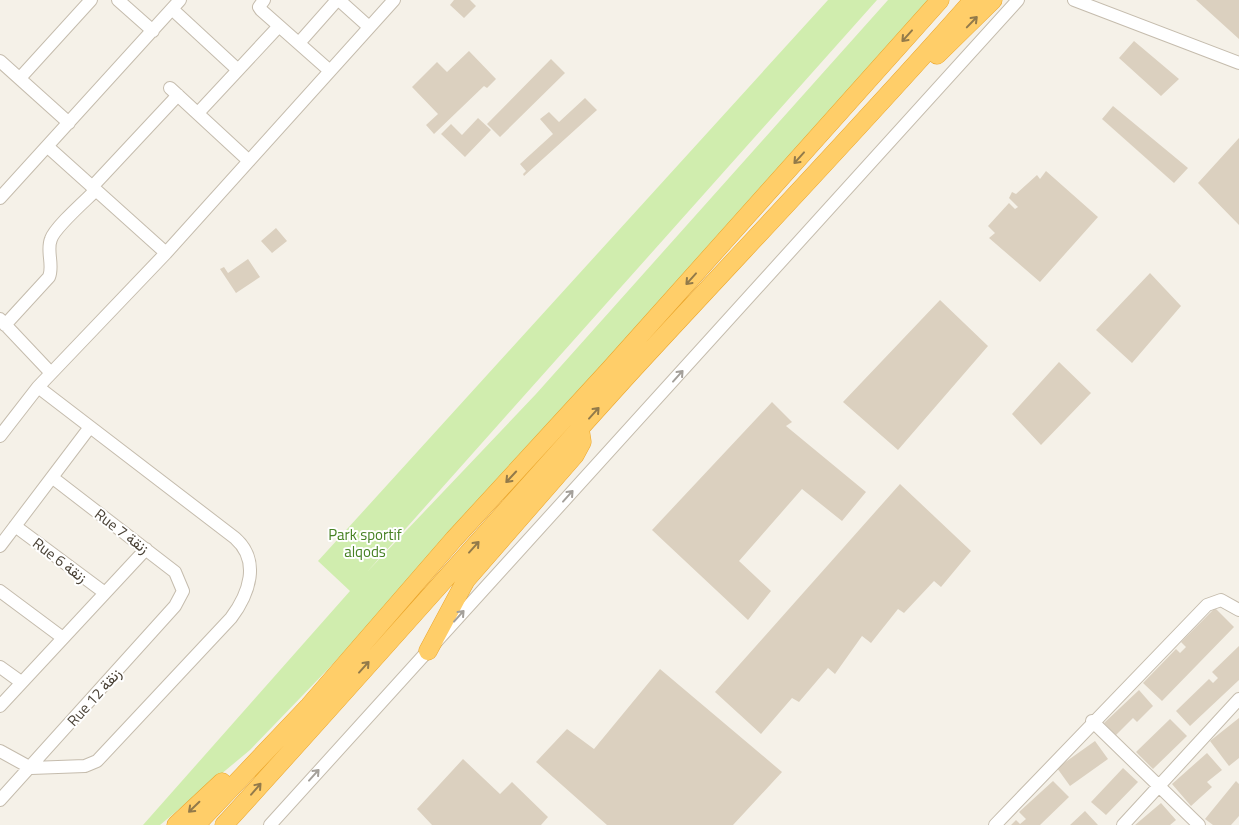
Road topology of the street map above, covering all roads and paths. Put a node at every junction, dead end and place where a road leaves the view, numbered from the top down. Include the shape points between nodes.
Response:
1 (91, 0) edge
2 (118, 0) edge
3 (264, 0) edge
4 (338, 0) edge
5 (394, 0) edge
6 (940, 0) edge
7 (973, 0) edge
8 (993, 0) edge
9 (1018, 0) edge
10 (1074, 0) edge
11 (176, 4) edge
12 (279, 26) junction
13 (370, 27) junction
14 (152, 31) junction
15 (299, 43) junction
16 (1239, 63) edge
17 (2, 66) edge
18 (238, 70) junction
19 (330, 71) junction
20 (20, 78) junction
21 (884, 101) junction
22 (198, 114) junction
23 (69, 123) junction
24 (48, 146) junction
25 (249, 161) junction
26 (94, 188) junction
27 (0, 198) edge
28 (166, 253) junction
29 (3, 322) edge
30 (50, 374) junction
31 (38, 387) junction
32 (90, 427) junction
33 (2, 429) edge
34 (580, 429) junction
35 (53, 478) junction
36 (15, 526) junction
37 (0, 546) edge
38 (146, 549) junction
39 (0, 591) edge
40 (183, 591) joint
41 (105, 593) junction
42 (1239, 610) edge
43 (63, 638) junction
44 (428, 651) junction
45 (0, 667) edge
46 (21, 682) junction
47 (1239, 699) edge
48 (0, 706) edge
49 (309, 706) junction
50 (1092, 722) junction
51 (0, 750) edge
52 (31, 768) junction
53 (1160, 786) junction
54 (0, 800) edge
55 (176, 825) edge
56 (196, 825) edge
57 (224, 825) edge
58 (270, 825) edge
59 (995, 825) edge
60 (1122, 825) edge
61 (1199, 825) edge

1 - 20 street
2 - 14 street
3 - 12 street via 261,10
4 - 13 street
4 - 15 street
5 - 13 street
6 -> 49 highway via 454,539
7 - 21 highway
21 -> 8 highway via 957,37
44 -> 9 street
10 - 16 street
11 - 14 street
11 - 18 street
12 - 15 street
12 - 18 street
13 - 19 street
14 - 23 street
15 - 19 street
17 - 20 street
18 - 22 street
19 - 25 street
20 - 23 street
34 -> 21 highway
22 - 25 street
22 - 26 street via 174,92
23 - 24 street
24 - 26 street
24 - 27 street
25 - 28 street
26 - 28 street
26 - 29 street via 53,234 48,277
28 - 30 street
29 - 30 street
30 - 31 street
31 - 32 street
31 - 33 street
32 - 35 street
32 - 52 street via 243,545 249,563 247,592 231,618 98,761 85,766
34 - 44 highway via 582,442 575,456 466,580
57 -> 34 highway
35 - 36 street
35 - 38 street, Rue 7 زنقة
36 - 37 street
36 - 41 street, Rue 6 زنقة
38 - 40 street, Rue 7 زنقة via 175,572
38 - 41 street
39 - 43 street
40 - 52 street, Rue 12 زنقة via 175,606
41 - 43 street
42 - 50 street via 1221,600 1207,605
43 - 46 street
58 -> 44 street
45 - 46 street
46 - 48 street
47 - 53 street
49 -> 55 highway
49 - 56 highway
50 - 53 street
50 - 59 street
51 - 52 street
52 - 54 street, Rue 12 زنقة
53 - 60 street
53 - 61 street

